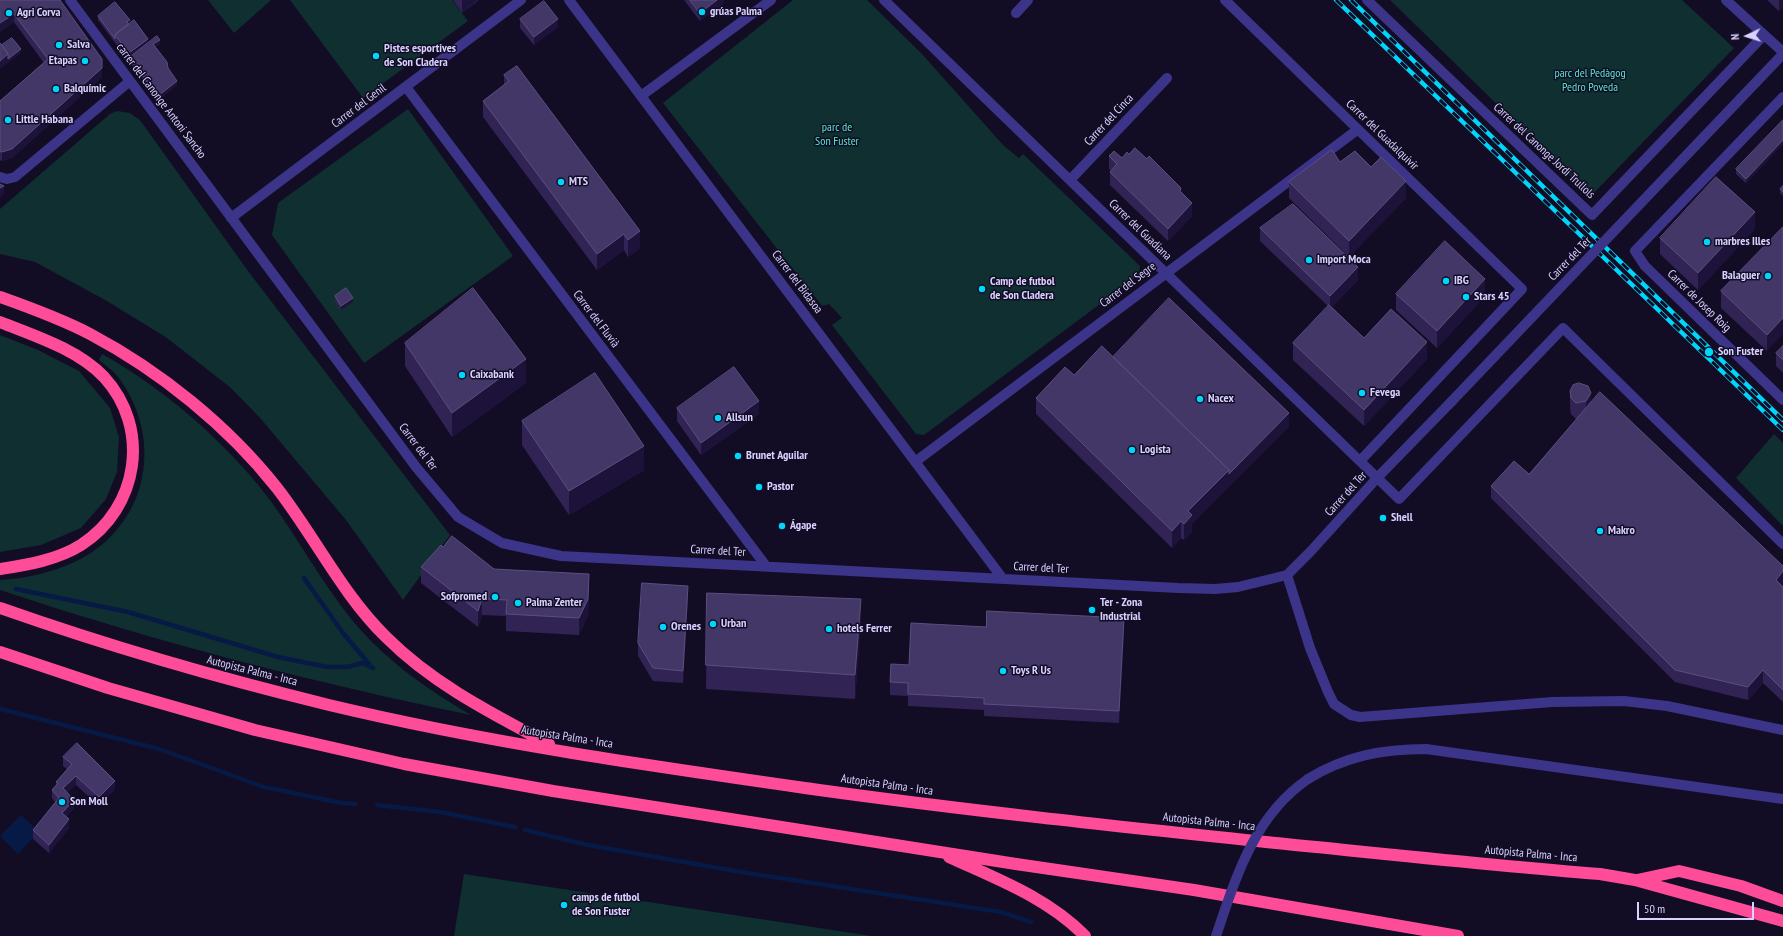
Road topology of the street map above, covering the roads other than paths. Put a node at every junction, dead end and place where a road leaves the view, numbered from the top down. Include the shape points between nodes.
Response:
1 (70, 0) edge
2 (521, 0) edge
3 (569, 0) edge
4 (771, 0) edge
5 (884, 0) edge
6 (1028, 0) edge
7 (1225, 0) edge
8 (1367, 0) edge
9 (1726, 0) edge
10 (1016, 13) dead end
11 (1764, 35) junction
12 (1783, 53) edge
13 (1167, 78) dead end
14 (130, 81) junction
15 (406, 87) junction
16 (641, 96) junction
17 (1783, 98) edge
18 (1358, 130) junction
19 (0, 177) edge
20 (1070, 180) junction
21 (231, 218) junction
22 (1165, 273) junction
23 (1522, 288) joint
24 (0, 297) edge
25 (0, 322) edge
26 (1783, 400) edge
27 (915, 462) junction
28 (1360, 462) junction
29 (1377, 478) junction
30 (1783, 544) edge
31 (766, 566) junction
32 (0, 569) edge
33 (1287, 575) junction
34 (1003, 579) junction
35 (0, 608) edge
36 (0, 652) edge
37 (1783, 730) edge
38 (559, 750) junction
39 (1783, 799) edge
40 (935, 851) junction
41 (1634, 880) junction
42 (1783, 901) edge
43 (1783, 921) edge
44 (1085, 936) edge
45 (1216, 936) edge
46 (1458, 936) edge

1 - 14 street, carrer del Canonge Antoni Sancho
2 - 15 street, Carrer del Genil
3 - 16 street, Carrer del Bidasoa
4 - 16 street
5 - 20 street, Carrer del Guadiana
6 - 10 street
7 - 18 street, Carrer del Guadalquivir
8 - 11 street, Carrer del Canonge Jordi Trullols via 1592,215
9 - 11 street
11 - 12 street
12 - 29 street, Carrer del Ter, bridge
13 - 20 street, Carrer del Cinca
14 - 19 street via 15,176 7,179
14 - 21 street, carrer del Canonge Antoni Sancho
15 - 21 street, Carrer del Genil
15 - 31 street, Carrer del Fluvià
16 - 27 street, Carrer del Bidasoa
17 - 26 street, Carrer de Josep Roig via 1635,250 1645,266
18 - 22 street, Carrer del Segre
18 - 23 street, Carrer del Guadalquivir
20 - 22 street, Carrer del Guadiana
21 - 31 street, Carrer del Ter via 416,467 458,517 502,543 561,556
22 - 27 street, Carrer del Segre
22 - 28 street, Carrer del Guadiana
23 - 28 street, Carrer del Ter
24 - 38 highway via 53,316 89,334 173,388 216,425 257,466 293,511 348,593 391,642 439,682 479,707
25 - 32 highway via 76,356 99,373 114,390 127,415 132,431 134,453 131,475 122,500 111,519 97,532 62,554 32,564
27 - 34 street, Carrer del Bidasoa
28 - 29 street, Carrer del Guadiana
29 - 30 street, Carrer del Guadiana via 1399,499 1563,328
29 - 33 street, Carrer del Ter
31 - 34 street, Carrer del Ter
33 - 34 street, Carrer del Ter via 1238,587 1215,589
33 - 37 street via 1310,648 1328,692 1334,704 1351,716 1552,702 1624,702 1667,706
35 - 38 highway, Autopista Palma - Inca via 110,646 184,668 332,705 475,736
36 - 40 highway via 108,688 255,730 404,764 553,791
38 - 41 highway, Autopista Palma - Inca via 745,780 972,810 1124,828 1600,874
39 - 45 street, bridge via 1426,749 1381,751 1359,756 1308,779 1279,804 1258,832 1237,875
40 - 44 highway via 1039,900 1064,917
40 - 46 highway via 1194,890
41 - 42 highway via 1679,871 1741,886
41 - 43 highway, Autopista Palma - Inca

